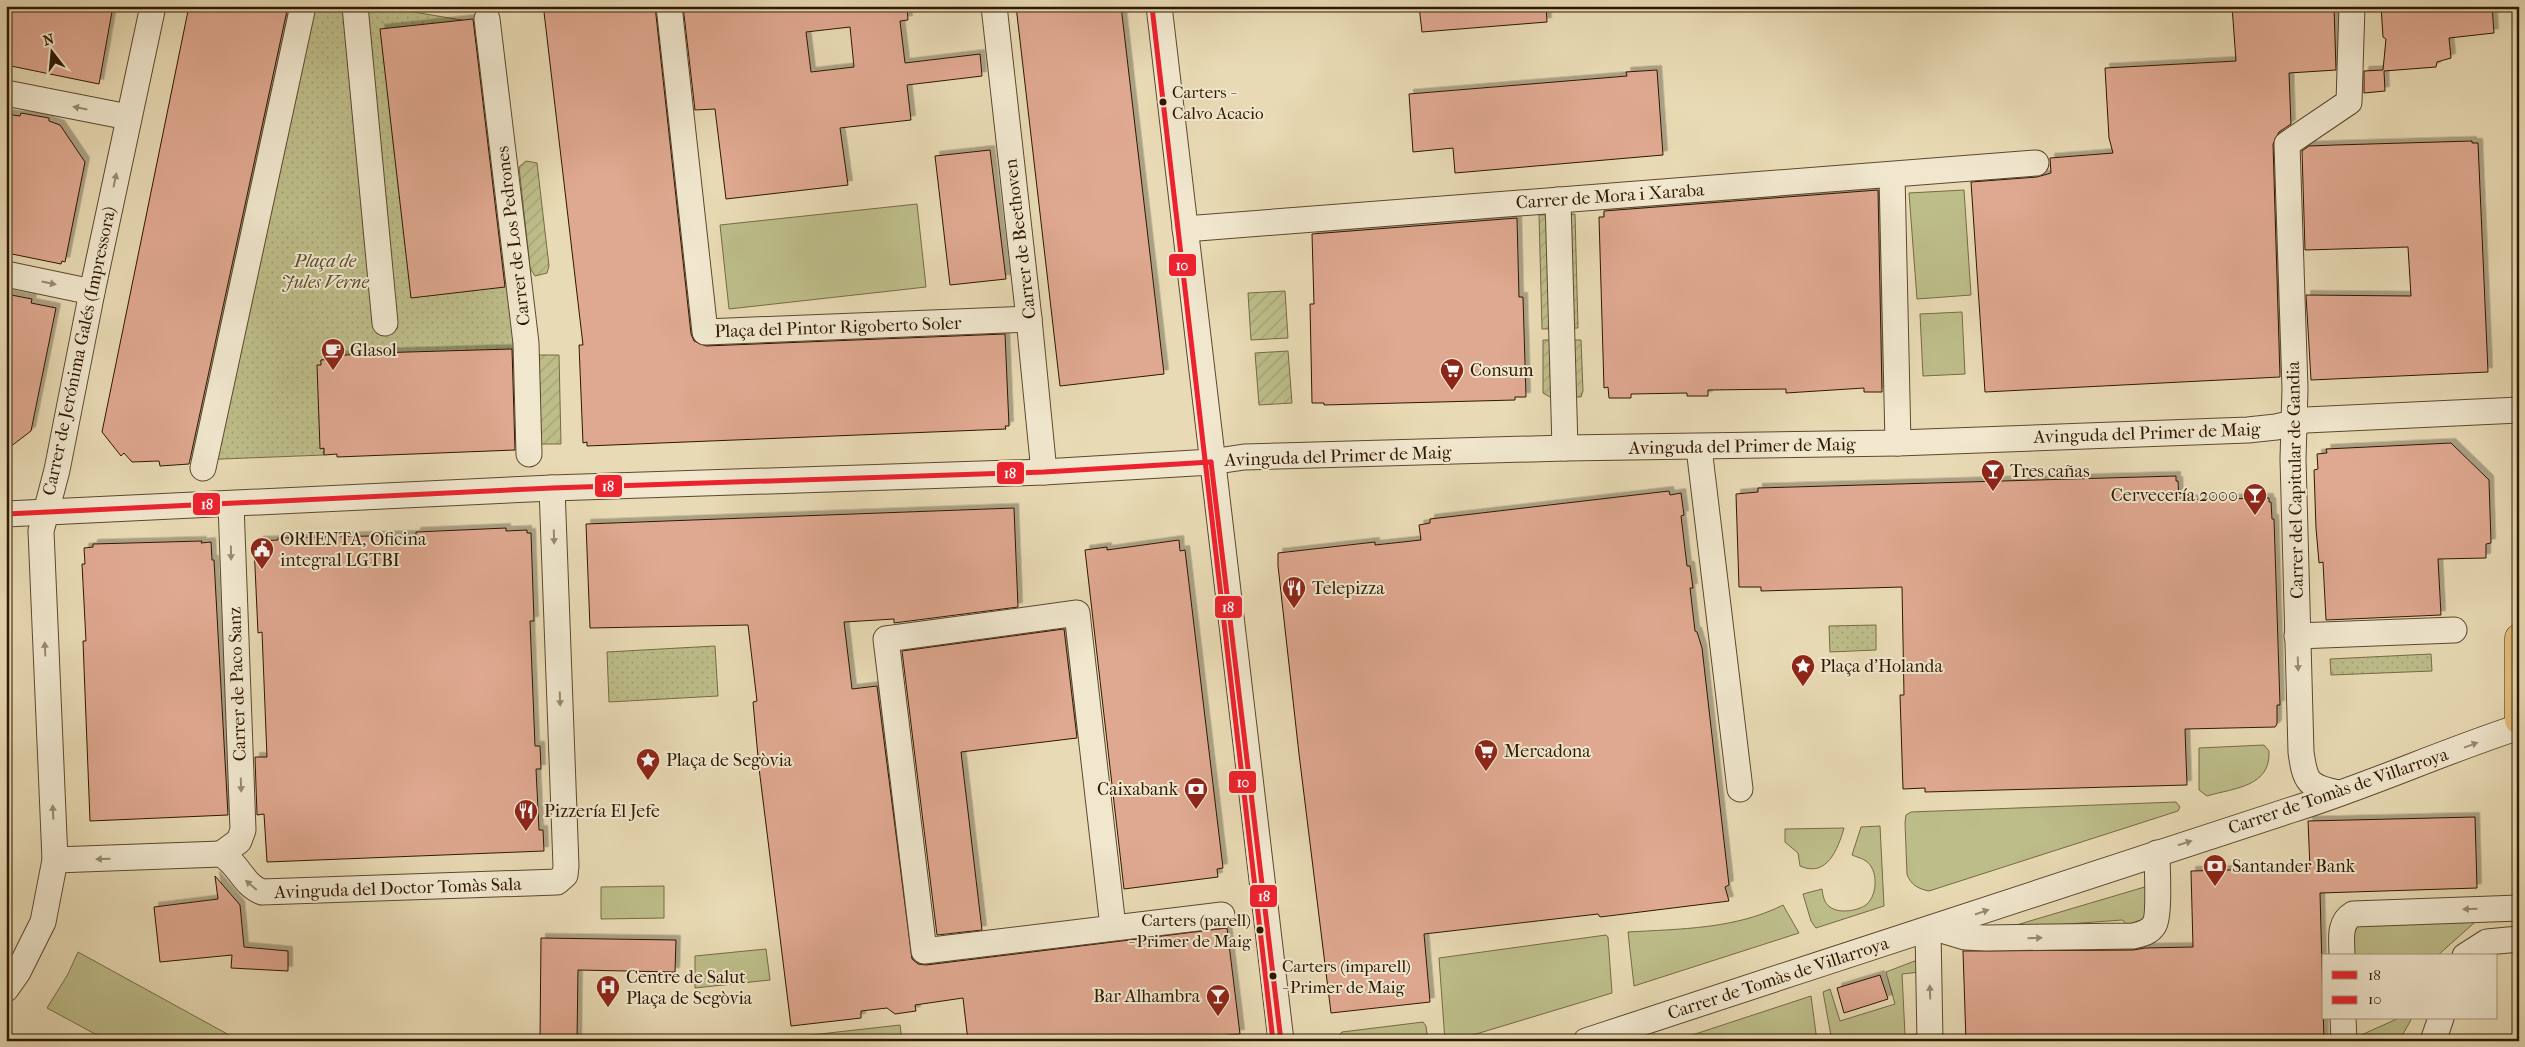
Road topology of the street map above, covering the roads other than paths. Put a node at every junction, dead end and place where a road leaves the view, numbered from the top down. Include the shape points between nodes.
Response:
1 (154, 6) edge
2 (303, 6) edge
3 (355, 6) edge
4 (669, 6) edge
5 (994, 6) edge
6 (1159, 6) edge
7 (2352, 6) edge
8 (487, 19) dead end
9 (6, 93) edge
10 (128, 117) junction
11 (2036, 163) dead end
12 (1892, 175) junction
13 (1558, 200) junction
14 (1185, 229) junction
15 (6, 274) edge
16 (92, 292) junction
17 (1029, 319) junction
18 (385, 323) dead end
19 (2519, 410) edge
20 (2293, 422) junction
21 (1898, 443) junction
22 (1565, 448) junction
23 (1699, 448) junction
24 (530, 454) dead end
25 (1212, 462) junction
26 (203, 468) dead end
27 (1044, 472) junction
28 (552, 488) junction
29 (231, 504) junction
30 (45, 512) junction
31 (6, 514) edge
32 (2454, 630) dead end
33 (2297, 636) junction
34 (2519, 639) edge
35 (2518, 689) edge
36 (2519, 720) edge
37 (2519, 728) edge
38 (1740, 789) dead end
39 (2339, 793) junction
40 (2156, 853) junction
41 (221, 854) junction
42 (55, 860) junction
43 (2519, 908) edge
44 (1222, 915) dead end
45 (1112, 927) junction
46 (1931, 929) junction
47 (2519, 939) edge
48 (2342, 954) edge
49 (2468, 954) edge
50 (6, 989) edge
51 (2440, 1020) edge
52 (1633, 1034) edge
53 (1281, 1041) edge
54 (1586, 1041) edge
55 (1930, 1041) edge
56 (2433, 1041) edge

1 - 10 street, Carrer de Jerónima Galés (Impressora)
2 - 26 street
3 - 18 street
4 - 17 street, Plaça del Pintor Rigoberto Soler via 704,332
5 - 17 street, Carrer de Beethoven
6 - 14 street
7 - 20 street, Carrer del Capitular de Gandia via 2349,102 2287,144 2295,389
8 - 24 street, Carrer de Los Pedrones via 526,342
10 -> 9 street
16 -> 10 street, Carrer de Jerónima Galés (Impressora)
11 - 12 street, Carrer de Mora i Xaraba
12 - 13 street, Carrer de Mora i Xaraba
12 - 21 street
13 - 14 street, Carrer de Mora i Xaraba
13 - 22 street
14 - 25 street
15 -> 16 street
16 - 30 street, Carrer de Jerónima Galés (Impressora) via 57,470
17 - 27 street, Carrer de Beethoven
19 - 20 street, Avinguda del Primer de Maig
20 - 21 street, Avinguda del Primer de Maig via 2248,430
20 - 33 street, Carrer del Capitular de Gandia
21 - 23 street, Avinguda del Primer de Maig
22 - 23 street, Avinguda del Primer de Maig
22 - 25 street, Avinguda del Primer de Maig via 1244,457
23 - 38 street
25 - 27 street, Avinguda del Primer de Maig
25 - 53 street
27 - 28 street, Avinguda del Primer de Maig
28 - 29 street, Avinguda del Primer de Maig
28 -> 41 street, Avinguda del Doctor Tomàs Sala via 565,875 557,882 543,884 262,892 252,888 236,865
29 - 30 street, Avinguda del Primer de Maig
29 -> 41 street, Carrer de Paco Sanz via 243,830 239,841
30 - 31 street, Avinguda del Primer de Maig
42 -> 30 street, Carrer de Jerónima Galés (Impressora) via 41,558
32 - 33 street
33 -> 39 street, Carrer del Capitular de Gandia via 2304,772 2309,783 2322,790
34 - 35 main road
35 - 36 main road
39 -> 37 street, Carrer de Tomàs de Villarroya
40 -> 39 street, Carrer de Tomàs de Villarroya
46 -> 40 street, Carrer de Tomàs de Villarroya
46 -> 40 street via 1986,938 2133,936 2147,932 2155,924
41 -> 42 street
42 - 50 street, Carrer de Jerónima Galés (Impressora) via 42,922 18,972
43 -> 48 street via 2353,914 2345,919 2341,928
44 - 45 street
45 - 45 street via 1077,613 886,639 924,951
46 - 52 street, Carrer de Tomàs de Villarroya via 1814,964
55 -> 46 street
47 - 49 street via 2487,942
51 - 56 street
52 - 54 street, Carrer de Tomàs de Villarroya

